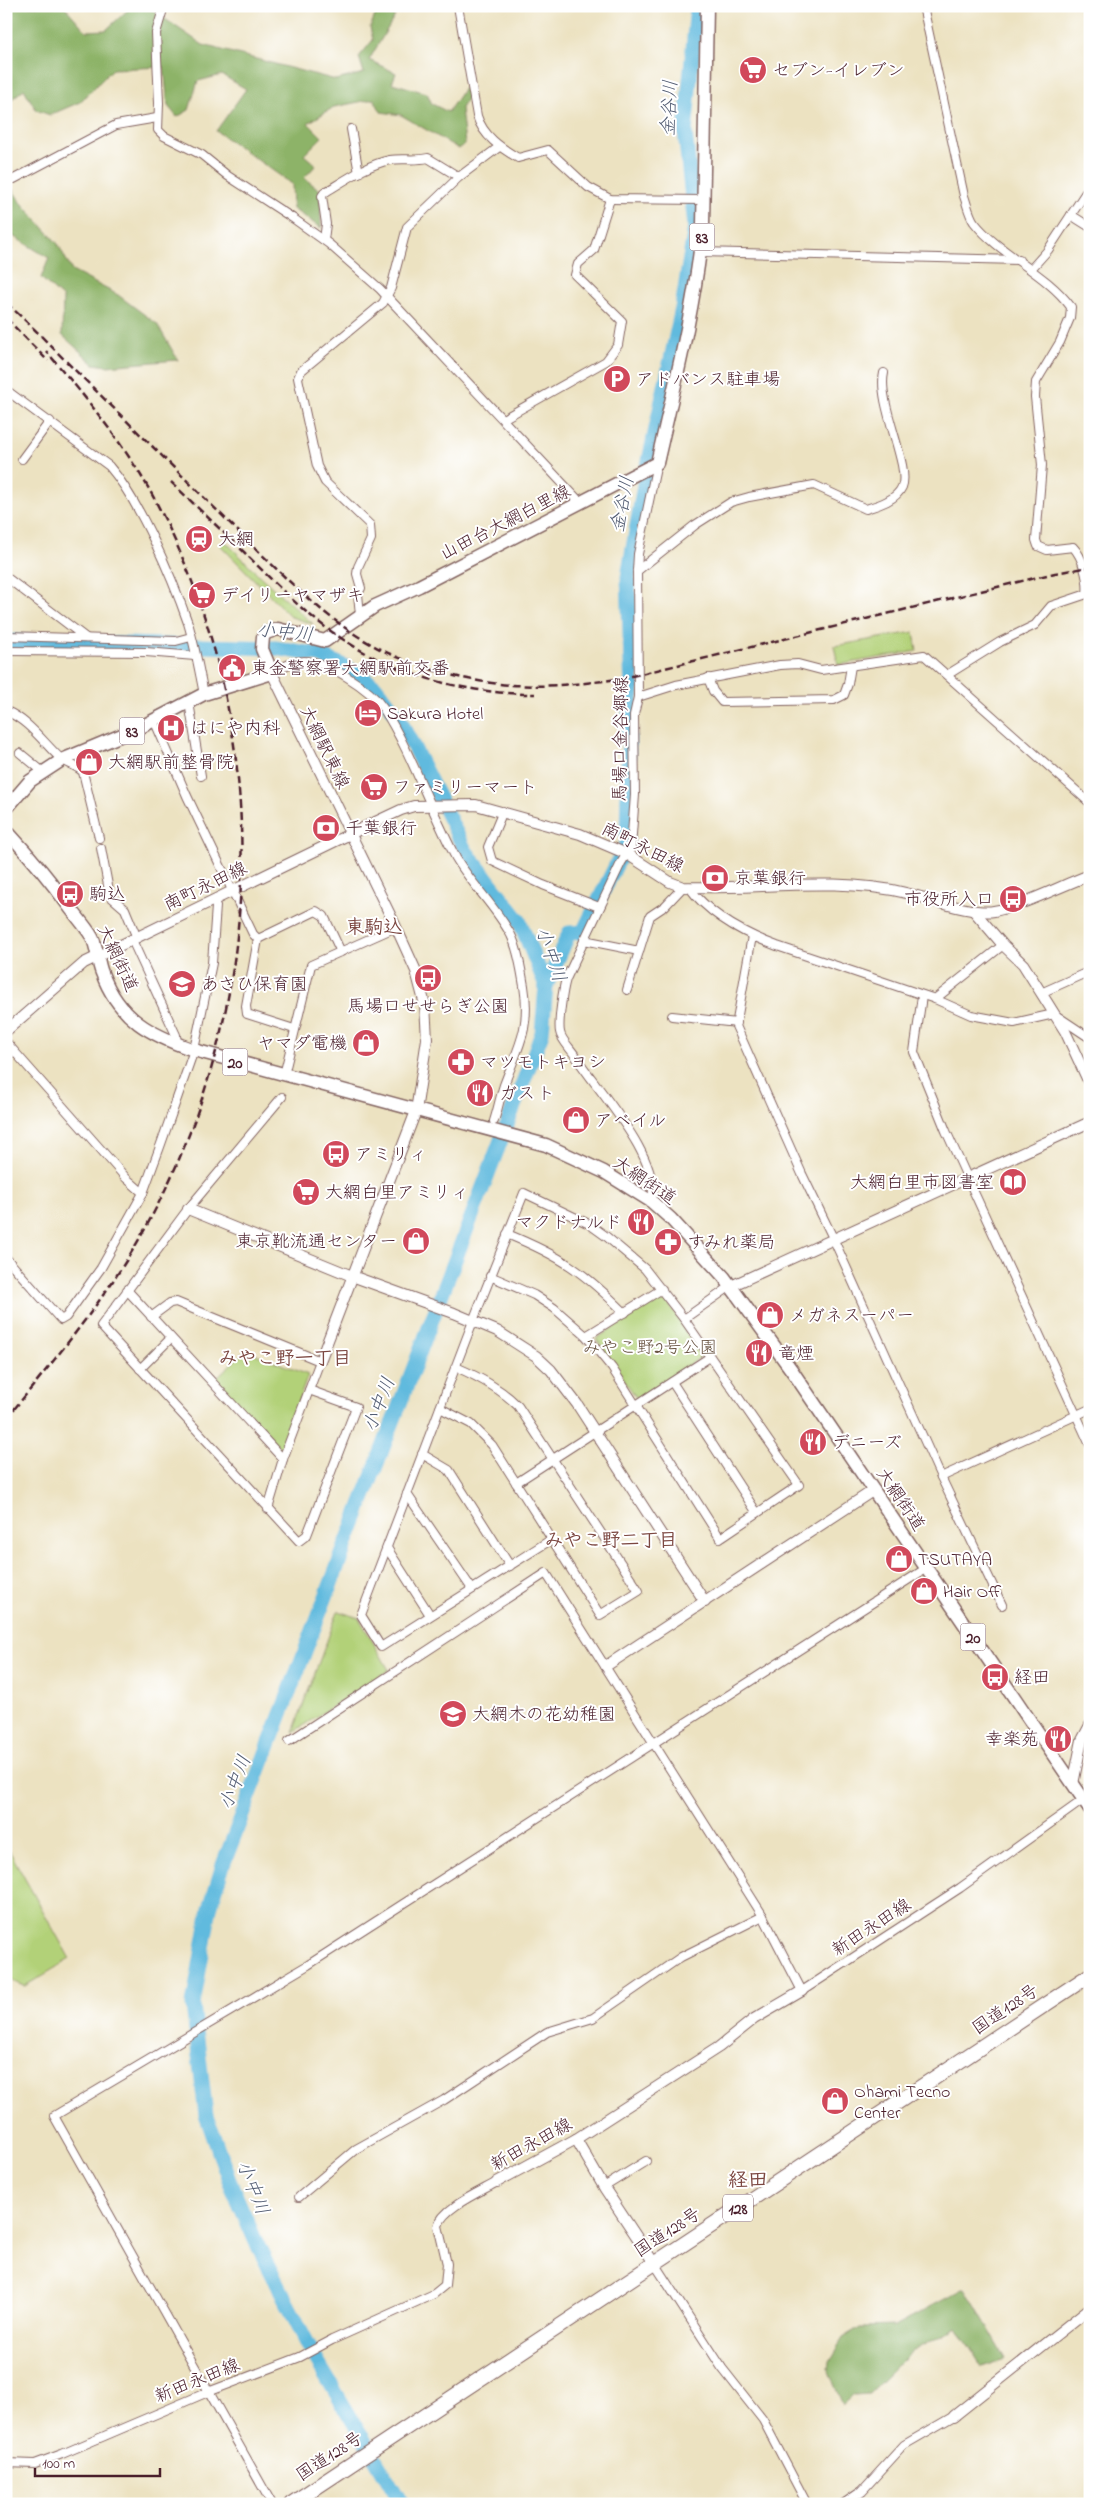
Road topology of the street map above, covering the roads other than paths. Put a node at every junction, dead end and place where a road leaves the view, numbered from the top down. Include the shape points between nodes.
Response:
1 (164, 6) edge
2 (458, 6) edge
3 (707, 6) edge
4 (923, 6) edge
5 (157, 118) junction
6 (351, 130) dead end
7 (499, 148) junction
8 (360, 172) junction
9 (460, 177) junction
10 (14, 179) dead end
11 (1090, 186) edge
12 (610, 199) junction
13 (703, 200) junction
14 (1071, 215) junction
15 (1090, 227) edge
16 (324, 240) junction
17 (701, 252) junction
18 (1018, 260) junction
19 (1031, 268) junction
20 (388, 296) junction
21 (884, 373) dead end
22 (6, 390) edge
23 (503, 419) junction
24 (50, 422) junction
25 (22, 459) dead end
26 (657, 463) junction
27 (581, 504) junction
28 (637, 571) junction
29 (6, 577) edge
30 (360, 615) junction
31 (6, 636) edge
32 (191, 637) junction
33 (86, 638) junction
34 (6, 651) edge
35 (195, 656) junction
36 (851, 666) junction
37 (272, 673) junction
38 (947, 675) junction
39 (708, 678) junction
40 (204, 694) junction
41 (638, 697) junction
42 (189, 702) junction
43 (6, 711) edge
44 (154, 720) junction
45 (20, 753) dead end
46 (62, 760) junction
47 (42, 771) junction
48 (201, 776) dead end
49 (1090, 803) edge
50 (437, 805) junction
51 (6, 809) edge
52 (503, 811) junction
53 (6, 830) edge
54 (350, 834) junction
55 (99, 838) dead end
56 (101, 848) dead end
57 (627, 854) junction
58 (1090, 875) edge
59 (686, 887) junction
60 (232, 891) junction
61 (213, 900) junction
62 (600, 907) junction
63 (974, 910) junction
64 (396, 927) junction
65 (752, 936) junction
66 (135, 939) junction
67 (258, 939) junction
68 (584, 940) junction
69 (1004, 946) junction
70 (639, 951) junction
71 (341, 952) junction
72 (99, 954) junction
73 (1090, 971) edge
74 (627, 990) dead end
75 (1041, 993) junction
76 (922, 996) junction
77 (935, 999) junction
78 (1054, 1014) junction
79 (672, 1016) dead end
80 (737, 1023) junction
81 (294, 1029) junction
82 (6, 1031) edge
83 (1090, 1038) edge
84 (6, 1042) edge
85 (177, 1044) junction
86 (194, 1050) junction
87 (284, 1075) junction
88 (1090, 1085) edge
89 (282, 1098) dead end
90 (416, 1111) junction
91 (1090, 1122) edge
92 (495, 1126) junction
93 (967, 1177) junction
94 (143, 1193) junction
95 (652, 1202) junction
96 (188, 1209) junction
97 (507, 1234) junction
98 (834, 1238) junction
99 (6, 1258) edge
100 (352, 1276) junction
101 (490, 1276) junction
102 (731, 1286) junction
103 (127, 1290) junction
104 (662, 1290) junction
105 (625, 1313) junction
106 (151, 1317) junction
107 (684, 1319) junction
108 (473, 1321) junction
109 (586, 1336) junction
110 (171, 1338) junction
111 (710, 1357) junction
112 (320, 1361) junction
113 (456, 1367) junction
114 (140, 1369) junction
115 (672, 1382) junction
116 (309, 1390) junction
117 (635, 1405) junction
118 (440, 1408) junction
119 (1090, 1409) edge
120 (1077, 1415) junction
121 (594, 1431) junction
122 (1090, 1445) edge
123 (422, 1454) junction
124 (553, 1458) junction
125 (283, 1459) junction
126 (941, 1476) junction
127 (516, 1482) junction
128 (874, 1490) junction
129 (407, 1494) junction
130 (268, 1509) junction
131 (757, 1513) junction
132 (552, 1539) junction
133 (387, 1548) junction
134 (510, 1566) junction
135 (926, 1569) junction
136 (472, 1589) junction
137 (705, 1602) junction
138 (1002, 1605) dead end
139 (430, 1615) junction
140 (606, 1666) junction
141 (1090, 1725) edge
142 (289, 1741) dead end
143 (655, 1743) junction
144 (1073, 1784) junction
145 (1088, 1801) edge
146 (763, 1916) junction
147 (1090, 1975) edge
148 (802, 1992) junction
149 (576, 2139) junction
150 (646, 2161) dead end
151 (497, 2182) joint
152 (604, 2187) junction
153 (299, 2197) dead end
154 (654, 2263) junction
155 (1090, 2308) edge
156 (208, 2392) junction
157 (954, 2416) joint
158 (6, 2463) edge
159 (272, 2504) edge
160 (290, 2504) edge
161 (808, 2504) edge
162 (843, 2504) edge

1 - 5 street via 156,34
2 - 7 street via 477,116 480,125
3 - 13 main road, 83
4 - 18 street via 970,213 973,221
5 - 10 street via 116,125
5 - 16 street via 158,130 164,136 202,155
6 - 8 street
7 - 9 street
7 - 12 street via 518,158 548,150 588,187
8 - 9 street via 391,160 428,158
8 - 16 street via 322,196 326,224
9 - 20 street via 407,227
11 - 14 street
12 - 13 street
12 - 23 street via 594,250 578,264 575,275 622,321 618,345 606,361
13 - 17 main road, 83
14 - 15 street
14 - 19 street via 1048,250
16 - 20 street
17 - 18 street
17 - 26 main road, 83
18 - 19 street
19 - 38 street via 1062,294 1071,306 1070,318 1060,342 1036,382 1042,465 1036,540 1038,546 1047,550 1073,547 1078,552 1088,586 1087,594 1052,606 1035,625 1000,642
20 - 23 street
20 - 30 street via 301,371 298,378 317,466 331,489 370,525 370,540 358,567
21 - 28 street via 884,398 904,473 902,487 895,496 866,509 814,485 731,502 695,525
22 - 24 street
23 - 27 street
24 - 25 street
24 - 32 street via 118,476 146,525
26 - 27 main road, 山田台大網白里線
26 - 28 street, 馬場口金谷郷線
27 - 30 main road, 山田台大網白里線
28 - 41 street, 馬場口金谷郷線
29 - 33 street
30 - 37 main road, 山田台大網白里線 via 325,640 278,629 266,633 262,649
31 - 33 street
32 - 33 street via 176,641
32 - 35 street
34 - 35 street via 146,652
35 - 40 street
36 - 38 street via 924,655
36 - 39 street via 821,670 798,664 780,664
36 - 39 street via 844,695 834,700 722,702
37 - 40 main road, 83
37 - 50 street via 291,663 310,661 340,673 364,689 383,708
37 - 54 street, 大網駅東線
38 - 49 street
39 - 41 street
40 - 42 main road, 83
41 - 57 street, 馬場口金谷郷線 via 634,715 635,795 631,846
42 - 44 main road, 83
42 - 48 street
43 - 46 street via 32,730
44 - 46 main road, 83
44 - 60 street
45 - 47 street
46 - 47 main road, 83
46 - 55 street via 78,767 86,776
47 - 51 main road, 83
50 - 52 street, 南町永田線 via 476,805
50 - 54 street, 南町永田線 via 401,810
50 - 92 street via 457,859 511,936 518,954 526,1017 524,1036 505,1084
52 - 57 street, 南町永田線 via 580,834
52 - 62 street via 488,847 492,861
53 - 72 main road, 大網街道 / 20 via 58,891 91,936
54 - 60 street, 南町永田線
54 - 64 street, 大網駅東線
56 - 66 street via 110,896 125,909
57 - 59 street, 南町永田線 via 670,882
57 - 62 street, 馬場口金谷郷線
58 - 63 street, 南町永田線 via 994,911
59 - 63 street, 南町永田線 via 866,885
59 - 65 street via 714,912
59 - 70 street via 650,916
60 - 61 street, 南町永田線
60 - 67 street
61 - 66 street, 南町永田線
61 - 86 street via 216,906 212,963
62 - 68 street, 馬場口金谷郷線
63 - 69 street
64 - 71 street
64 - 90 street, 大網駅東線 via 416,971 425,1005 427,1039
65 - 76 street
65 - 80 street
66 - 72 street, 南町永田線
66 - 85 street via 176,1034
67 - 71 street via 316,911 324,916
67 - 81 street via 247,1014
68 - 70 street
68 - 95 street, 馬場口金谷郷線 via 562,992 560,1032 639,1147 654,1192
69 - 75 street via 1023,964
69 - 77 street
70 - 74 street
71 - 81 street via 311,965
72 - 82 street, 南町永田線 via 84,963
72 - 85 main road, 大網街道 / 20 via 101,972 124,1010 156,1036
73 - 75 street
75 - 78 street
76 - 77 street
76 - 93 street via 914,1052
77 - 78 street via 971,1015 1014,1023
78 - 83 street
78 - 88 street
79 - 80 street
80 - 98 street via 781,1128
81 - 87 street
84 - 94 street via 126,1178
85 - 86 main road, 大網街道 / 20
86 - 87 main road, 大網街道 / 20
86 - 94 street
87 - 90 main road, 大網街道 / 20
89 - 96 street
90 - 92 main road, 大網街道 / 20
90 - 100 street, 大網駅東線
91 - 93 street
92 - 95 main road, 大網街道 / 20 via 514,1136 569,1154
93 - 98 street
93 - 120 street
94 - 99 street via 100,1268 64,1320
95 - 102 main road, 大網街道 / 20 via 692,1240
96 - 100 street
96 - 103 street
97 - 101 street
97 - 104 street via 524,1193 567,1212 607,1237 645,1269
97 - 105 street via 544,1249 580,1271
98 - 102 street
98 - 126 street
100 - 108 street
100 - 112 street, 大網駅東線
101 - 108 street
101 - 109 street via 541,1300
102 - 107 street
102 - 128 main road, 大網街道 / 20
103 - 106 street
103 - 114 street via 101,1326
104 - 105 street
104 - 107 street
105 - 109 street
106 - 110 street
106 - 112 street via 176,1302
107 - 111 street
108 - 113 street
108 - 121 street via 515,1341 541,1361 565,1388
109 - 117 street via 612,1368
110 - 114 street
110 - 125 street
111 - 115 street
111 - 131 street via 799,1485
112 - 116 street
113 - 118 street
113 - 124 street via 504,1393 528,1419
114 - 130 street
115 - 117 street
115 - 131 street
116 - 125 street
116 - 130 street via 356,1407 304,1540 294,1539
117 - 121 street
117 - 131 street via 720,1538
118 - 123 street
118 - 127 street via 482,1433
119 - 120 street
120 - 122 street
120 - 126 street
121 - 124 street
121 - 137 street
123 - 129 street
123 - 134 street via 449,1470
124 - 127 street
124 - 132 street via 639,1591 600,1615
125 - 130 street
126 - 138 street
127 - 132 street
128 - 135 main road, 大網街道 / 20
128 - 137 street
129 - 133 street
129 - 136 street
132 - 134 street
133 - 139 street
133 - 139 street via 361,1615 381,1647
134 - 136 street
135 - 143 street
135 - 144 main road, 大網街道 / 20
136 - 139 street
137 - 140 street
140 - 142 street via 546,1573
140 - 143 street
141 - 144 street via 1082,1740
143 - 146 street
143 - 156 street via 308,1965 54,2116
144 - 145 main road, 大網街道 / 20
145 - 148 street, 新田永田線
146 - 148 street
146 - 153 street via 682,1957 593,2018 547,2032 444,2100 356,2149
147 - 154 highway, 国道128号 / 128
148 - 149 street, 新田永田線 via 754,2018 719,2047
149 - 151 street, 新田永田線
149 - 152 street
150 - 152 street
151 - 156 street, 新田永田線 via 459,2203 440,2220 438,2226 447,2264 445,2285 434,2294 300,2357
152 - 154 street
154 - 160 highway, 国道128号 / 128
154 - 161 street via 722,2368 763,2420
155 - 157 street
156 - 158 street, 新田永田線 via 35,2464
156 - 159 street
157 - 162 street via 904,2445 862,2491

